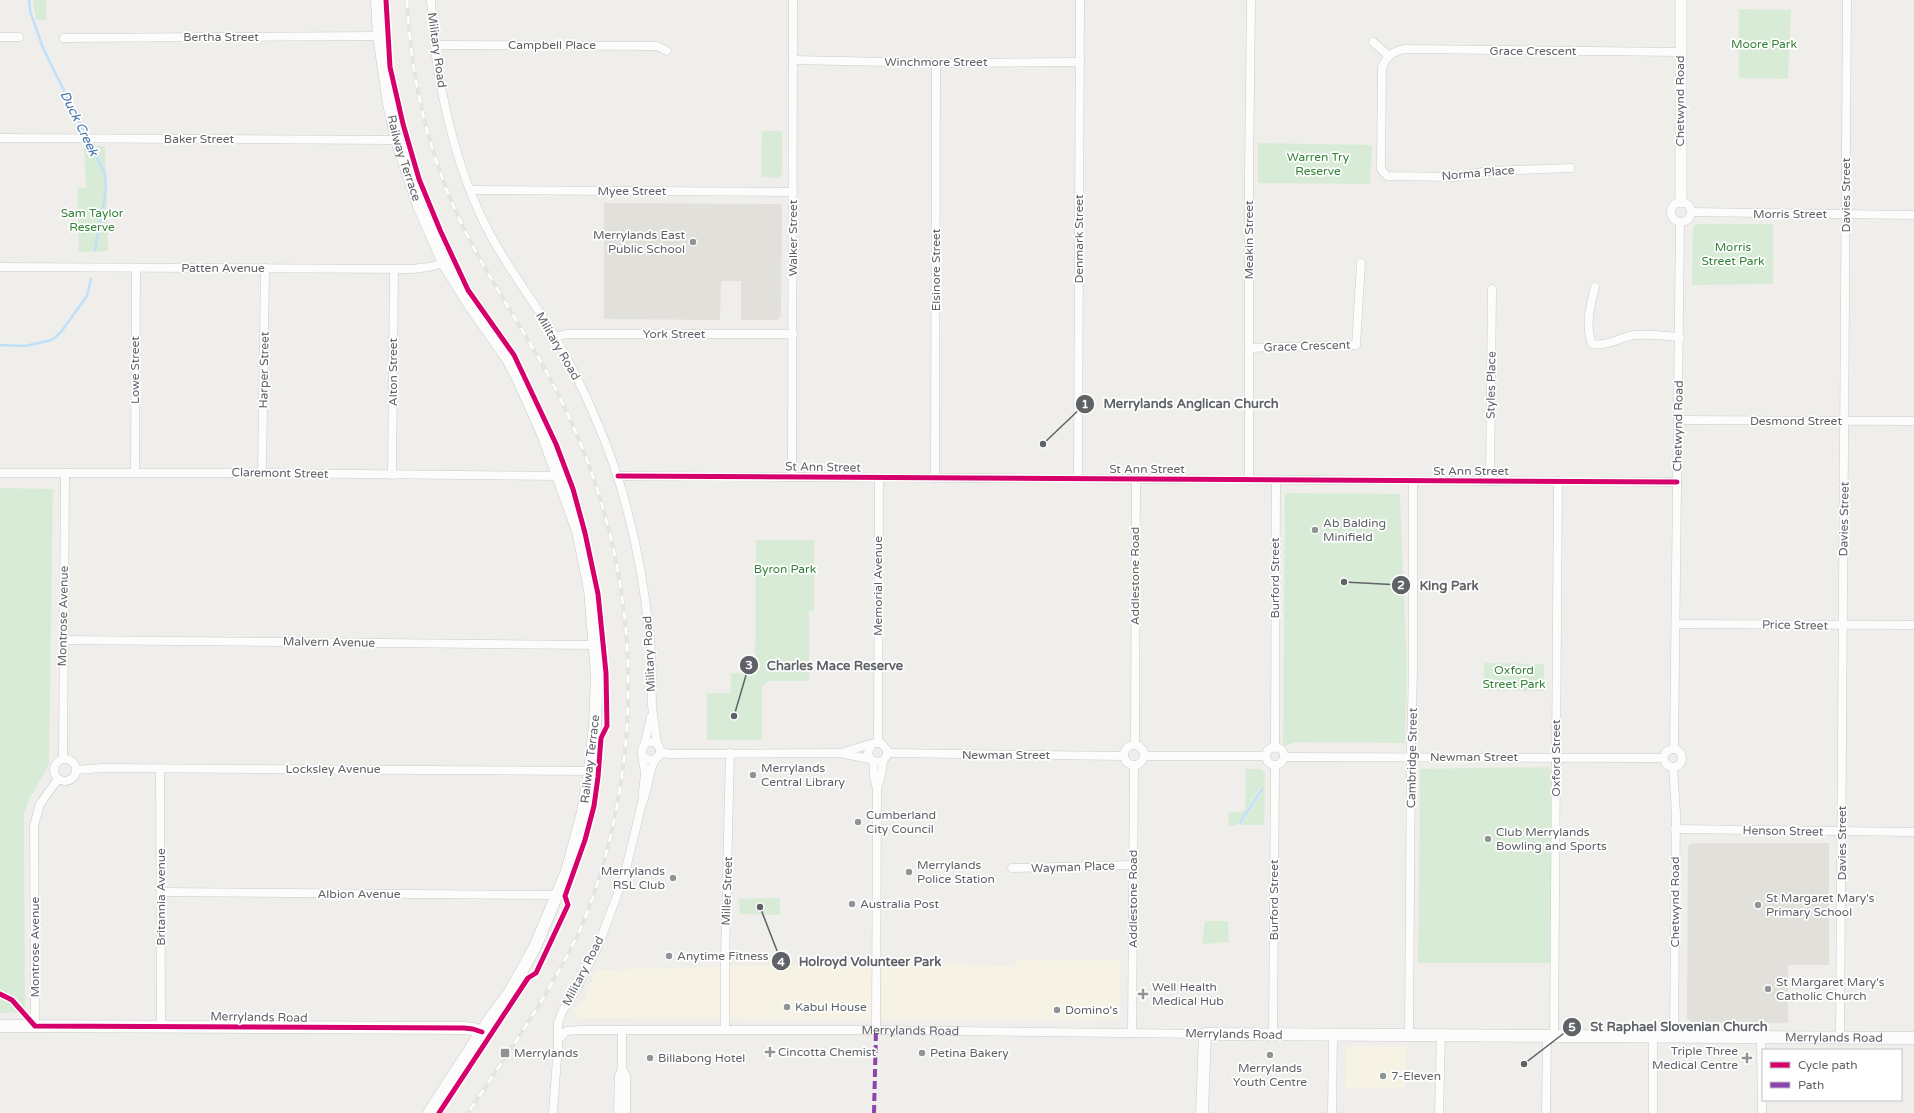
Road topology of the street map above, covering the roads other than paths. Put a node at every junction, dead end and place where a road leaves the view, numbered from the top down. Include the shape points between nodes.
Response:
1 (377, 0) edge
2 (431, 0) edge
3 (793, 0) edge
4 (1080, 0) edge
5 (1251, 0) edge
6 (1681, 0) edge
7 (1847, 0) edge
8 (379, 36) junction
9 (0, 37) edge
10 (19, 37) dead end
11 (64, 38) dead end
12 (1373, 42) dead end
13 (435, 45) junction
14 (667, 52) dead end
15 (1680, 52) junction
16 (1389, 56) junction
17 (793, 60) junction
18 (1080, 62) junction
19 (936, 63) junction
20 (0, 138) edge
21 (397, 140) junction
22 (1571, 168) dead end
23 (471, 190) junction
24 (793, 192) junction
25 (1681, 202) junction
26 (1691, 212) junction
27 (1846, 214) junction
28 (1914, 215) edge
29 (1680, 222) junction
30 (444, 262) junction
31 (1361, 263) dead end
32 (0, 267) edge
33 (136, 268) junction
34 (265, 268) junction
35 (394, 269) junction
36 (1596, 287) dead end
37 (1492, 289) dead end
38 (793, 334) junction
39 (555, 337) junction
40 (1680, 337) junction
41 (1249, 348) junction
42 (1678, 420) junction
43 (1845, 421) junction
44 (1914, 421) edge
45 (135, 472) junction
46 (262, 472) junction
47 (0, 473) edge
48 (65, 473) junction
49 (392, 475) junction
50 (559, 476) junction
51 (618, 476) junction
52 (792, 477) junction
53 (879, 478) junction
54 (935, 478) junction
55 (1078, 478) junction
56 (1136, 479) junction
57 (1249, 480) junction
58 (1276, 480) junction
59 (1414, 481) junction
60 (1490, 481) junction
61 (1558, 481) junction
62 (1677, 482) junction
63 (1676, 624) junction
64 (1914, 625) edge
65 (1843, 626) junction
66 (63, 640) junction
67 (595, 644) junction
68 (652, 704) junction
69 (645, 743) junction
70 (656, 744) junction
71 (874, 744) junction
72 (1135, 745) junction
73 (1275, 748) junction
74 (1674, 749) junction
75 (730, 753) junction
76 (839, 753) junction
77 (887, 753) junction
78 (642, 754) junction
79 (658, 755) junction
80 (1124, 756) junction
81 (1145, 756) junction
82 (1266, 756) junction
83 (1284, 757) junction
84 (1411, 757) junction
85 (1556, 757) junction
86 (1664, 758) junction
87 (64, 760) junction
88 (872, 760) junction
89 (882, 761) junction
90 (1275, 765) junction
91 (1134, 766) junction
92 (1673, 767) junction
93 (160, 768) junction
94 (77, 770) junction
95 (590, 771) junction
96 (58, 779) junction
97 (877, 789) junction
98 (642, 803) junction
99 (1675, 829) junction
100 (1842, 832) junction
101 (1914, 832) edge
102 (1134, 865) junction
103 (1012, 868) dead end
104 (162, 892) junction
105 (557, 895) junction
106 (0, 1026) edge
107 (35, 1026) junction
108 (161, 1026) junction
109 (725, 1029) junction
110 (622, 1030) junction
111 (876, 1030) junction
112 (482, 1032) junction
113 (1132, 1033) junction
114 (1205, 1034) junction
115 (1272, 1034) junction
116 (1333, 1034) junction
117 (1409, 1034) junction
118 (1440, 1035) junction
119 (1550, 1036) junction
120 (1653, 1036) junction
121 (1674, 1036) junction
122 (1761, 1037) junction
123 (1840, 1037) junction
124 (1914, 1038) edge
125 (558, 1039) junction
126 (622, 1069) junction
127 (429, 1113) edge
128 (553, 1113) edge
129 (618, 1113) edge
130 (626, 1113) edge
131 (1202, 1113) edge
132 (1332, 1113) edge
133 (1439, 1113) edge
134 (1546, 1113) edge
135 (1653, 1113) edge
136 (1762, 1113) edge

1 - 8 main road, Railway Terrace
2 - 13 street, Military Road
3 - 17 street, Walker Street
4 - 18 street, Denmark Street
5 - 41 street, Meakin Street
6 - 15 street, Chetwynd Road
7 - 27 street, Davies Street
8 - 11 street, Bertha Street
8 - 21 main road, Railway Terrace via 386,89
9 - 10 street
12 - 16 street
13 - 14 street, Campbell Place via 657,46
13 - 23 street, Military Road via 447,110
15 - 16 street, Grace Crescent via 1405,50 1396,51
15 - 25 street, Chetwynd Road
16 - 22 street, Norma Place via 1382,67 1381,169 1384,175 1454,177 1488,171
17 - 19 street, Winchmore Street
17 - 24 street, Walker Street
18 - 19 street, Winchmore Street
18 - 55 street, Denmark Street
19 - 54 street, Elsinore Street
20 - 21 street, Baker Street
21 - 30 main road, Railway Terrace via 420,206
23 - 24 street, Myee Street
23 - 39 street, Military Road via 491,236
24 - 38 street, Walker Street
25 - 26 street via 1687,204
25 - 29 street via 1674,204 1671,210 1672,217
26 - 27 street, Morris Street
26 - 29 street via 1689,218
27 - 28 street, Morris Street
27 - 43 street, Davies Street
29 - 40 street, Chetwynd Road
30 - 35 street, Patten Avenue via 429,267
30 - 50 main road, Railway Terrace via 508,359 543,434
31 - 41 street, Grace Crescent via 1356,345
32 - 33 street, Patten Avenue
33 - 34 street, Patten Avenue
33 - 45 street, Lowe Street
34 - 35 street, Patten Avenue
34 - 46 street, Harper Street
35 - 49 street, Alton Street
36 - 40 street via 1589,315 1592,344 1600,346 1635,336
37 - 60 street, Styles Place
38 - 39 street, York Street via 566,334
38 - 52 street, Walker Street
39 - 51 street, Military Road via 598,423
40 - 42 street, Chetwynd Road
41 - 57 street, Meakin Street
42 - 43 street, Desmond Street
42 - 62 street, Chetwynd Road
43 - 44 street, Desmond Street
43 - 65 street, Davies Street
45 - 46 street, Claremont Street
45 - 48 street, Claremont Street
46 - 49 street, Claremont Street
47 - 48 street, Claremont Street
48 - 66 street, Montrose Avenue
49 - 50 street, Claremont Street
50 - 67 main road, Railway Terrace via 578,531 590,589
51 - 52 street, St Ann Street
51 - 68 street, Military Road via 646,601 652,657
52 - 53 street, St Ann Street
53 - 54 street, St Ann Street
53 - 71 street, Memorial Avenue
54 - 55 street, St Ann Street
55 - 56 street, St Ann Street
56 - 57 street, St Ann Street
56 - 72 street, Addlestone Road
57 - 58 street, St Ann Street
58 - 59 street, St Ann Street
58 - 73 street, Burford Street
59 - 60 street, St Ann Street
59 - 84 street, Cambridge Street via 1414,670
60 - 61 street, St Ann Street
61 - 62 street, St Ann Street
61 - 85 street, Oxford Street
62 - 63 street, Chetwynd Road
63 - 65 street, Price Street
63 - 74 street, Chetwynd Road
64 - 65 street, Price Street
65 - 100 street, Davies Street
66 - 67 street, Malvern Avenue
66 - 87 street, Montrose Avenue
67 - 95 main road, Railway Terrace via 597,700
68 - 69 street, Military Road
68 - 70 street, Military Road
69 - 70 street via 651,741
69 - 78 street
70 - 79 street
71 - 76 street
71 - 77 street via 884,745
71 - 88 street via 868,753
72 - 80 street via 1126,750
72 - 81 street via 1141,747
73 - 82 street via 1268,751
73 - 83 street via 1282,751
74 - 86 street via 1667,751
74 - 92 street via 1681,754 1682,760 1679,765
75 - 76 street
75 - 79 street
75 - 109 street, Miller Street
76 - 88 street
77 - 80 street, Newman Street
77 - 89 street
78 - 79 street via 649,760
78 - 98 street, Military Road
79 - 98 street, Military Road via 653,763 648,791
80 - 91 street via 1128,764
81 - 82 street
81 - 91 street via 1140,764
82 - 90 street via 1270,763
83 - 84 street, Newman Street
83 - 90 street via 1282,762
84 - 85 street, Newman Street
84 - 117 street, Cambridge Street
85 - 86 street, Newman Street
85 - 119 street, Oxford Street
86 - 92 street via 1666,764
87 - 94 street via 71,761
87 - 96 street via 55,766
88 - 89 street
88 - 97 street
89 - 97 street
90 - 115 street, Burford Street
91 - 102 street, Addlestone Road
92 - 99 street, Chetwynd Road
93 - 94 street, Locksley Avenue
93 - 95 street, Locksley Avenue
93 - 104 street, Britannia Avenue
94 - 96 street via 75,777 69,781
95 - 105 main road, Railway Terrace via 577,836
96 - 107 street, Montrose Avenue via 40,804 34,826
97 - 111 street
98 - 125 street, Military Road via 615,903 598,946 563,1010 558,1023
99 - 100 street, Henson Street
99 - 121 street, Chetwynd Road
100 - 101 street, Henson Street
100 - 123 street, Davies Street
102 - 103 street, Wayman Place
102 - 113 street, Addlestone Road
104 - 105 street, Albion Avenue
104 - 108 street, Britannia Avenue
105 - 112 main road, Railway Terrace via 510,992
106 - 107 main road, Merrylands Road
107 - 108 main road, Merrylands Road
108 - 112 main road, Merrylands Road via 464,1028
109 - 110 street, Merrylands Road
109 - 111 street, Merrylands Road
110 - 125 street, Merrylands Road via 572,1030 566,1031
110 - 126 street
111 - 113 street, Merrylands Road
112 - 127 main road, Railway Terrace
113 - 114 street, Merrylands Road
114 - 115 main road, Merrylands Road
114 - 131 main road
115 - 116 main road, Merrylands Road
116 - 117 main road, Merrylands Road
116 - 132 street
117 - 118 main road, Merrylands Road
118 - 119 main road, Merrylands Road
118 - 133 street
119 - 120 main road, Merrylands Road
119 - 134 street, Oxford Street
120 - 121 main road, Merrylands Road
120 - 135 street
121 - 122 main road, Merrylands Road
122 - 123 main road, Merrylands Road
122 - 136 street
123 - 124 main road, Merrylands Road
125 - 128 street
126 - 129 street via 619,1076
126 - 130 street via 626,1076

